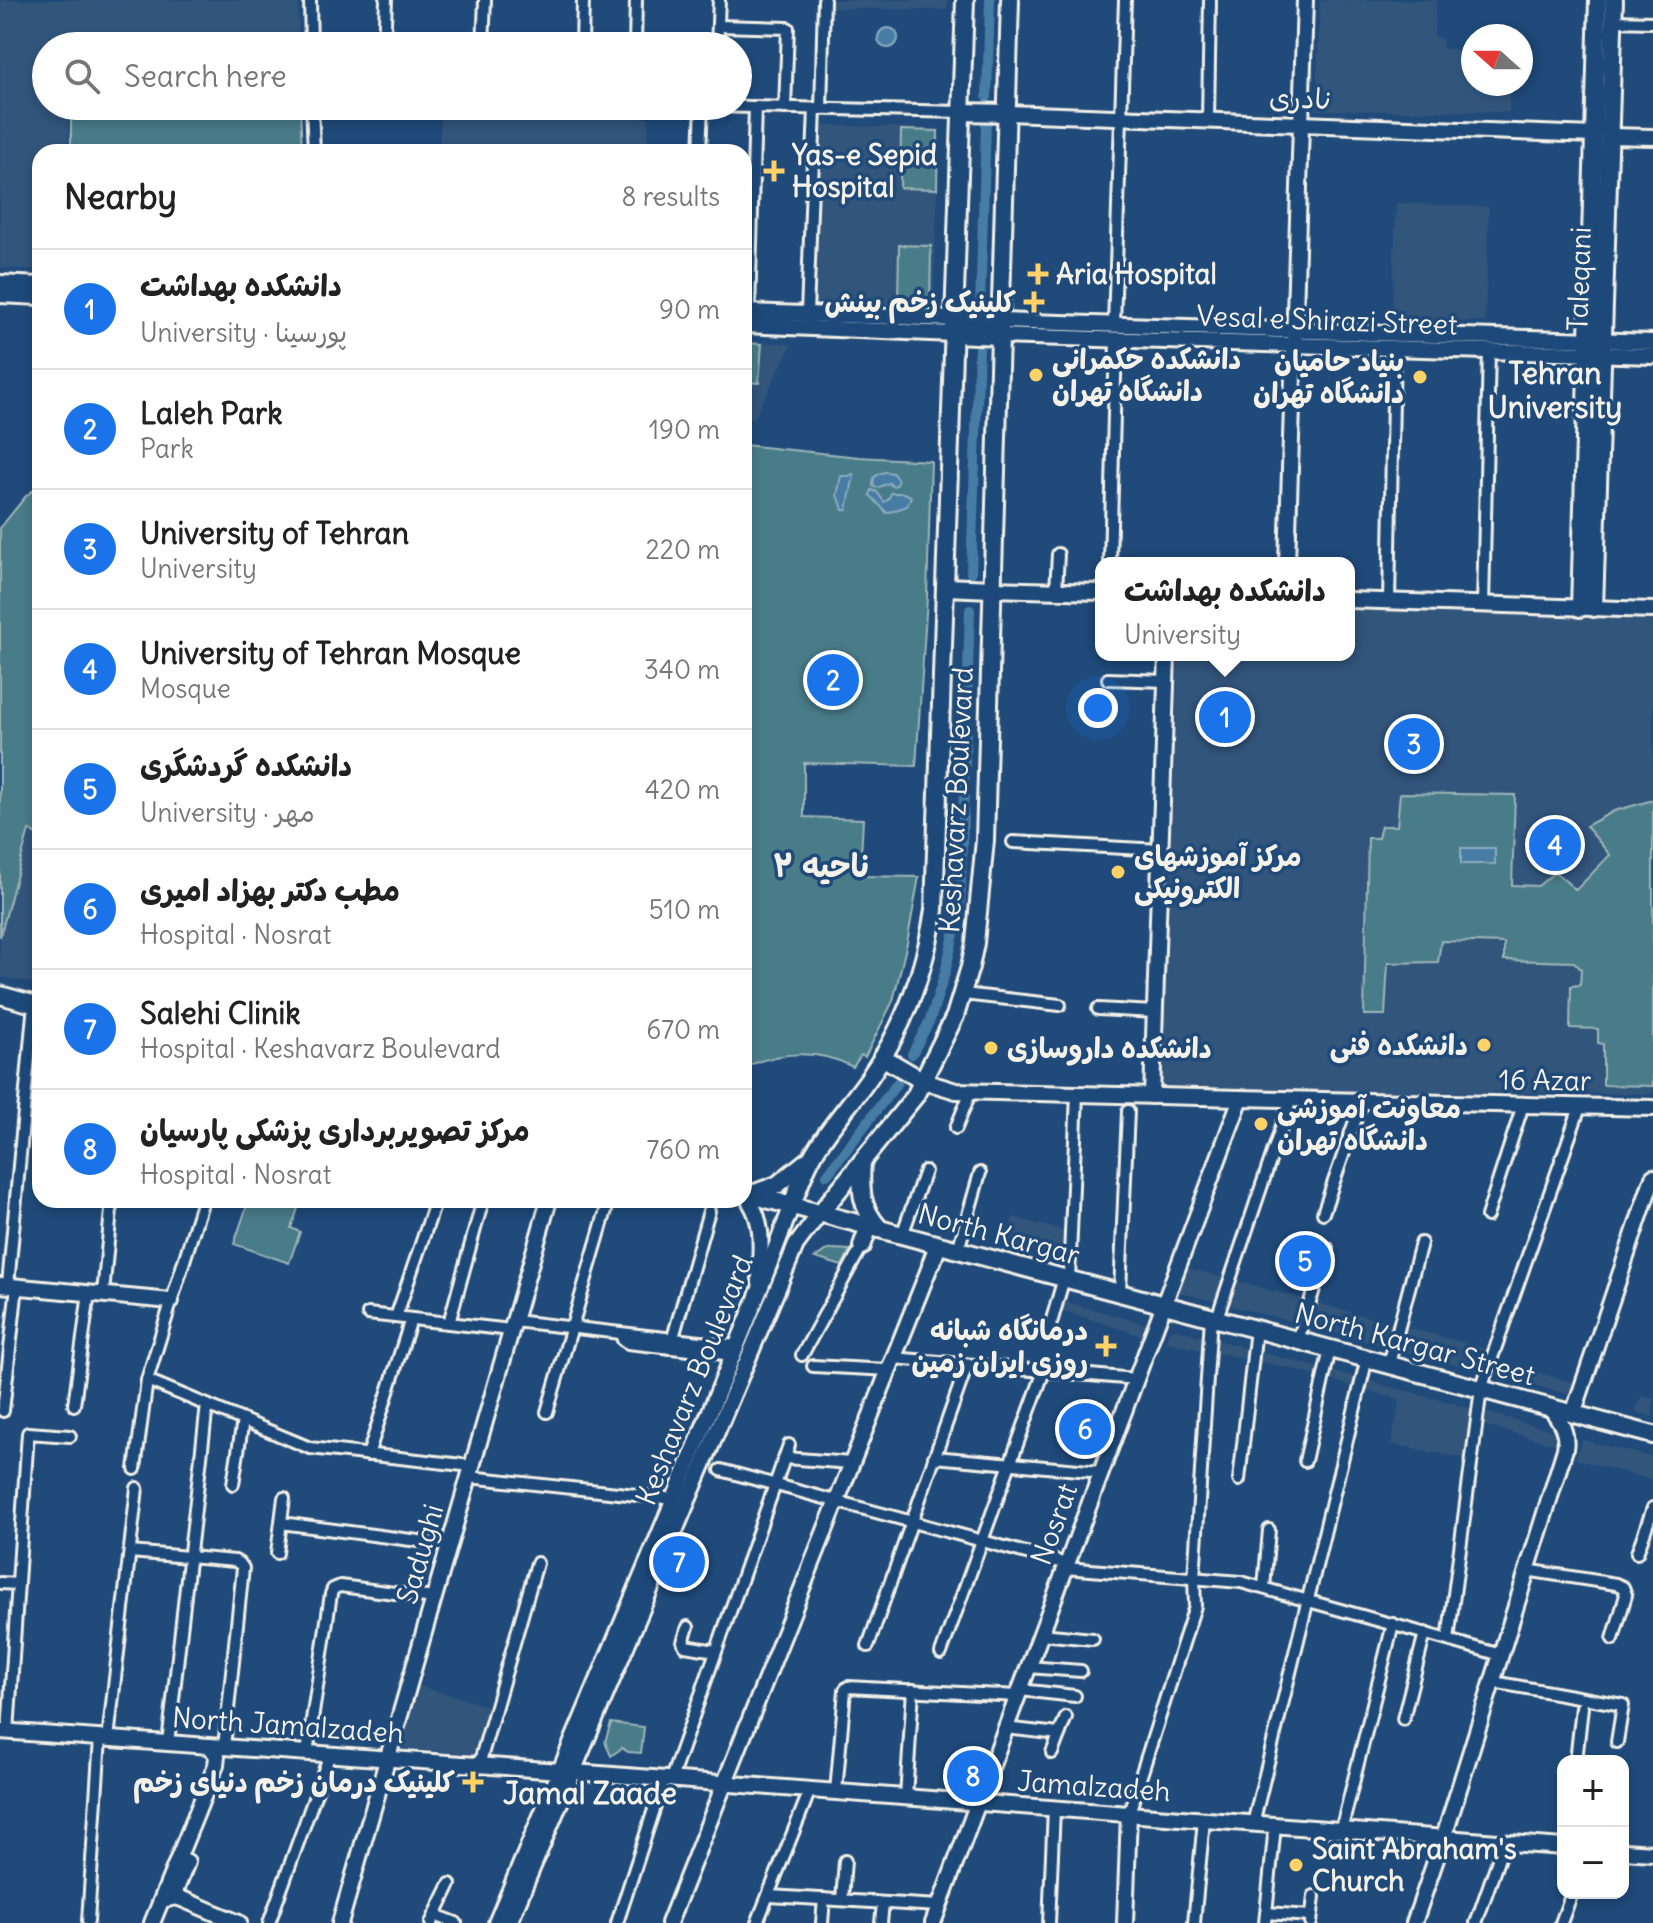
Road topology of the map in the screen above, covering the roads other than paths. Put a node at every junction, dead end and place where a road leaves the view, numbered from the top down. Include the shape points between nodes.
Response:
1 (310, 0) edge
2 (386, 0) edge
3 (485, 0) edge
4 (583, 0) edge
5 (636, 0) edge
6 (719, 0) edge
7 (824, 0) edge
8 (965, 0) edge
9 (1010, 0) edge
10 (1125, 0) edge
11 (1210, 0) edge
12 (1305, 0) edge
13 (1598, 0) edge
14 (1614, 0) edge
15 (1613, 21) junction
16 (1653, 22) edge
17 (718, 26) junction
18 (311, 32) edge
19 (385, 32) edge
20 (484, 32) edge
21 (582, 32) edge
22 (635, 32) edge
23 (718, 32) edge
24 (752, 107) edge
25 (755, 107) junction
26 (785, 108) junction
27 (818, 108) junction
28 (961, 112) junction
29 (1007, 113) junction
30 (1121, 117) junction
31 (313, 120) edge
32 (701, 120) edge
33 (1208, 120) junction
34 (1301, 124) junction
35 (1602, 135) junction
36 (1653, 137) edge
37 (314, 144) edge
38 (700, 144) edge
39 (752, 178) edge
40 (0, 283) edge
41 (32, 285) edge
42 (0, 295) edge
43 (32, 297) edge
44 (752, 319) edge
45 (807, 321) junction
46 (954, 327) junction
47 (1000, 328) junction
48 (1115, 332) junction
49 (1294, 338) junction
50 (1394, 341) junction
51 (1653, 342) edge
52 (1490, 344) junction
53 (1595, 347) junction
54 (1653, 356) edge
55 (1058, 554) dead end
56 (1110, 557) edge
57 (1287, 557) edge
58 (946, 587) junction
59 (992, 589) junction
60 (1056, 591) junction
61 (1095, 592) edge
62 (1355, 600) edge
63 (1389, 602) junction
64 (1483, 605) junction
65 (1587, 608) junction
66 (1653, 610) edge
67 (1167, 661) edge
68 (1108, 679) dead end
69 (1166, 681) junction
70 (1013, 842) dead end
71 (1161, 850) junction
72 (963, 994) junction
73 (0, 995) edge
74 (1060, 1005) dead end
75 (0, 1006) edge
76 (32, 1008) edge
77 (32, 1009) edge
78 (1098, 1009) dead end
79 (1155, 1012) junction
80 (32, 1057) edge
81 (882, 1057) junction
82 (923, 1081) junction
83 (971, 1091) junction
84 (1077, 1094) junction
85 (1152, 1096) junction
86 (1241, 1098) junction
87 (1291, 1099) junction
88 (1362, 1101) junction
89 (1523, 1105) junction
90 (1580, 1107) junction
91 (1653, 1108) edge
92 (1128, 1111) dead end
93 (956, 1128) dead end
94 (811, 1158) junction
95 (862, 1161) junction
96 (925, 1171) dead end
97 (980, 1173) dead end
98 (1653, 1177) edge
99 (752, 1195) edge
100 (752, 1199) edge
101 (752, 1206) edge
102 (111, 1208) edge
103 (200, 1208) edge
104 (433, 1208) edge
105 (481, 1208) edge
106 (547, 1208) edge
107 (607, 1208) edge
108 (791, 1209) junction
109 (709, 1211) dead end
110 (820, 1213) junction
111 (1323, 1213) dead end
112 (1487, 1216) dead end
113 (874, 1228) junction
114 (902, 1235) junction
115 (1421, 1243) dead end
116 (938, 1245) junction
117 (862, 1246) joint
118 (1327, 1248) dead end
119 (958, 1250) junction
120 (931, 1264) joint
121 (1067, 1278) junction
122 (8, 1285) edge
123 (760, 1289) junction
124 (1120, 1292) junction
125 (96, 1294) junction
126 (171, 1301) junction
127 (1161, 1311) junction
128 (368, 1314) dead end
129 (396, 1317) junction
130 (1214, 1317) junction
131 (411, 1319) junction
132 (449, 1323) junction
133 (513, 1326) junction
134 (571, 1328) junction
135 (1256, 1329) junction
136 (1049, 1330) dead end
137 (1298, 1340) junction
138 (671, 1344) junction
139 (1330, 1349) junction
140 (734, 1351) junction
141 (802, 1355) dead end
142 (1367, 1358) junction
143 (891, 1364) junction
144 (1389, 1364) junction
145 (967, 1365) junction
146 (813, 1366) dead end
147 (1044, 1371) junction
148 (1136, 1379) junction
149 (147, 1380) junction
150 (1481, 1389) junction
151 (74, 1405) dead end
152 (207, 1405) junction
153 (1551, 1408) junction
154 (3, 1411) dead end
155 (547, 1412) dead end
156 (1573, 1414) junction
157 (243, 1420) junction
158 (1653, 1435) edge
159 (70, 1436) dead end
160 (789, 1445) dead end
161 (368, 1455) junction
162 (934, 1457) junction
163 (785, 1458) junction
164 (1305, 1461) dead end
165 (851, 1463) junction
166 (1010, 1464) junction
167 (135, 1469) dead end
168 (721, 1470) dead end
169 (471, 1471) junction
170 (1101, 1472) junction
171 (1239, 1480) dead end
172 (233, 1484) dead end
173 (775, 1484) junction
174 (137, 1488) dead end
175 (284, 1498) dead end
176 (674, 1499) junction
177 (836, 1501) junction
178 (1653, 1508) edge
179 (1651, 1520) edge
180 (911, 1522) junction
181 (281, 1523) junction
182 (1269, 1530) dead end
183 (982, 1541) junction
184 (449, 1545) junction
185 (130, 1552) junction
186 (277, 1553) dead end
187 (1637, 1553) dead end
188 (190, 1558) junction
189 (537, 1563) dead end
190 (1066, 1566) junction
191 (1526, 1570) junction
192 (1194, 1578) junction
193 (0, 1583) edge
194 (18, 1584) junction
195 (1264, 1588) junction
196 (434, 1598) junction
197 (1308, 1600) junction
198 (1393, 1624) junction
199 (688, 1627) dead end
200 (1425, 1633) junction
201 (1041, 1634) junction
202 (1093, 1639) dead end
203 (1613, 1639) dead end
204 (1448, 1640) junction
205 (868, 1646) dead end
206 (716, 1651) junction
207 (941, 1653) dead end
208 (1501, 1655) junction
209 (1028, 1667) junction
210 (1081, 1671) dead end
211 (1493, 1682) junction
212 (913, 1690) junction
213 (1019, 1693) junction
214 (1075, 1696) dead end
215 (1582, 1707) dead end
216 (1066, 1717) dead end
217 (1403, 1719) dead end
218 (1005, 1728) junction
219 (4, 1731) edge
220 (1059, 1734) junction
221 (104, 1738) junction
222 (1617, 1742) dead end
223 (168, 1743) junction
224 (217, 1746) junction
225 (242, 1748) junction
226 (307, 1753) junction
227 (1052, 1753) dead end
228 (330, 1754) junction
229 (1577, 1755) edge
230 (388, 1759) junction
231 (479, 1765) junction
232 (567, 1771) junction
233 (667, 1779) junction
234 (724, 1783) junction
235 (810, 1790) junction
236 (836, 1792) junction
237 (906, 1797) junction
238 (978, 1803) junction
239 (1054, 1809) junction
240 (1129, 1813) junction
241 (1204, 1820) junction
242 (1253, 1824) junction
243 (1275, 1826) junction
244 (1341, 1831) junction
245 (1443, 1839) junction
246 (1504, 1843) junction
247 (1557, 1847) edge
248 (1629, 1851) edge
249 (1653, 1853) edge
250 (845, 1861) dead end
251 (450, 1884) dead end
252 (769, 1896) junction
253 (1314, 1896) dead end
254 (175, 1897) junction
255 (824, 1899) junction
256 (1570, 1899) edge
257 (842, 1900) junction
258 (883, 1903) junction
259 (939, 1906) junction
260 (153, 1918) edge
261 (1266, 1918) edge
262 (433, 1919) edge
263 (1311, 1919) edge
264 (88, 1921) dead end
265 (239, 1923) edge
266 (269, 1923) edge
267 (340, 1923) edge
268 (456, 1923) edge
269 (496, 1923) edge
270 (509, 1923) edge
271 (617, 1923) edge
272 (669, 1923) edge
273 (757, 1923) edge
274 (822, 1923) edge
275 (881, 1923) edge
276 (933, 1923) edge
277 (1049, 1923) edge
278 (1125, 1923) edge
279 (1194, 1923) edge
280 (1414, 1923) edge
281 (1476, 1923) edge
282 (1561, 1923) edge

1 - 18 street
2 - 19 street
3 - 20 street
4 - 21 street
5 - 22 street
6 - 17 street
7 - 27 street
8 - 28 main road, Keshavarz Boulevard
9 - 29 main road, Keshavarz Boulevard
10 - 30 street
11 - 33 street
12 - 34 street
13 - 35 main road, Taleqani
14 - 15 main road, Taleqani
15 - 16 street
15 - 35 main road, Taleqani
17 - 23 street
17 - 26 street via 788,28
24 - 25 street
25 - 26 street
25 - 39 street
26 - 27 street
27 - 28 street
27 - 45 street
28 - 29 main road
28 - 46 main road, Keshavarz Boulevard
29 - 30 street, نادری
29 - 47 main road, Keshavarz Boulevard
30 - 33 street, نادری
30 - 48 street
31 - 37 street
32 - 38 street
33 - 34 street, نادری
34 - 35 street, نادری
34 - 49 street
35 - 36 street, نادری
35 - 53 main road, Taleqani
40 - 41 street
42 - 43 street
44 - 45 street
45 - 46 street
46 - 47 main road
46 - 58 main road, Keshavarz Boulevard
47 - 48 street, Vesal e Shirazi Street
47 - 59 main road, Keshavarz Boulevard
48 - 49 street, Vesal e Shirazi Street
48 - 56 street
49 - 50 street, Vesal e Shirazi Street
49 - 57 street
50 - 52 street, Vesal e Shirazi Street
50 - 63 street
51 - 53 street, Vesal e Shirazi Street
52 - 53 street, Vesal e Shirazi Street
52 - 64 street
53 - 54 street, Vesal e Shirazi Street
53 - 65 main road, Taleqani
55 - 60 street
58 - 59 main road
58 - 81 main road, Keshavarz Boulevard via 934,910 918,979
59 - 60 street
59 - 72 main road, Keshavarz Boulevard via 983,878
60 - 61 street
62 - 63 street
63 - 64 street
64 - 65 street
65 - 66 street
67 - 69 street
68 - 69 street
69 - 71 street
70 - 71 street
71 - 79 street
72 - 74 street
72 - 82 main road, Keshavarz Boulevard
73 - 76 main road
75 - 77 main road
78 - 79 street
79 - 85 street
80 - 122 street
81 - 82 main road
81 - 94 main road, Keshavarz Boulevard
82 - 83 street, 16 Azar
82 - 95 main road, Keshavarz Boulevard
83 - 84 street, 16 Azar
83 - 93 street
84 - 85 street, 16 Azar
84 - 121 street
85 - 86 street, 16 Azar
86 - 87 street, 16 Azar
86 - 127 street, Nosrat
87 - 88 street, 16 Azar
87 - 130 street
88 - 89 street, 16 Azar
88 - 111 street
89 - 90 street, 16 Azar
89 - 112 street
90 - 91 street, 16 Azar
90 - 150 street
92 - 124 street
94 - 99 main road via 783,1182
94 - 108 main road, Keshavarz Boulevard
95 - 110 main road, Keshavarz Boulevard
95 - 113 main road via 864,1203
96 - 114 street
97 - 119 street
98 - 156 street
100 - 108 main road
101 - 123 street via 761,1226
102 - 125 street
103 - 126 street
104 - 129 street
105 - 132 street
106 - 133 street, Sadughi
107 - 134 street
108 - 110 main road
108 - 123 street, Keshavarz Boulevard
109 - 138 street
110 - 113 main road, North Kargar
110 - 232 street, Keshavarz Boulevard via 796,1245
113 - 114 main road, North Kargar
113 - 117 main road
114 - 116 main road, North Kargar
115 - 144 street
116 - 119 main road, North Kargar
116 - 120 main road
117 - 141 street
118 - 137 street
119 - 121 main road, North Kargar
120 - 143 street
121 - 124 main road, North Kargar
121 - 136 street
122 - 125 street
122 - 154 street
123 - 140 street, Keshavarz Boulevard
124 - 127 main road, North Kargar
125 - 126 street
125 - 151 street
126 - 149 street
127 - 130 main road, North Kargar Street
127 - 148 street, Nosrat
128 - 129 street
129 - 131 street
130 - 135 main road, North Kargar Street
130 - 192 street
131 - 132 street
131 - 161 street
132 - 133 street
133 - 134 street
133 - 169 street, Sadughi
134 - 138 street
134 - 155 street
135 - 137 main road, North Kargar Street
135 - 171 street
137 - 139 main road, North Kargar Street
138 - 140 street
139 - 142 main road, North Kargar Street
139 - 164 street
140 - 176 street, Keshavarz Boulevard
142 - 144 main road, North Kargar Street
142 - 197 street
143 - 145 street
143 - 146 street
143 - 165 street
144 - 150 main road, North Kargar Street
145 - 147 street
145 - 162 street
147 - 148 street
147 - 166 street
148 - 170 street, Nosrat
149 - 152 street
149 - 167 street
150 - 153 main road, North Kargar Street
150 - 204 street
152 - 157 street
152 - 188 street
153 - 156 main road, North Kargar Street
153 - 191 street via 1566,1444
156 - 158 main road, North Kargar Street
157 - 161 street via 310,1448
157 - 172 street
159 - 194 street via 28,1433
160 - 163 street
161 - 169 street
162 - 166 street
162 - 180 street
163 - 165 street
163 - 173 street
165 - 177 street
166 - 170 street
166 - 183 street
168 - 173 street
169 - 176 street
169 - 184 street, Sadughi
170 - 190 street, Nosrat
173 - 177 street
173 - 206 street
174 - 185 street
175 - 181 street
176 - 232 street, Keshavarz Boulevard
177 - 180 street
177 - 234 street
178 - 179 street
179 - 187 street
180 - 183 street
180 - 205 street
181 - 184 street
181 - 186 street
182 - 195 street
183 - 190 street
183 - 207 street
184 - 196 street, Sadughi
185 - 188 street
185 - 221 street
188 - 223 street
188 - 224 street via 235,1561 243,1573
189 - 231 street
190 - 192 street
190 - 201 street, Nosrat
191 - 203 street via 1623,1587 1626,1595
191 - 208 street
192 - 195 street
192 - 240 street via 1194,1613
193 - 194 street
194 - 219 street
195 - 197 street
196 - 226 street via 333,1589
196 - 230 street, Sadughi
197 - 198 street
197 - 242 street
198 - 200 street
198 - 244 street
199 - 206 street via 685,1646
200 - 204 street
200 - 217 street
201 - 202 street
201 - 209 street, Nosrat
204 - 208 street
206 - 233 street
208 - 211 street
209 - 210 street
209 - 213 street, Nosrat
211 - 222 street via 1623,1705
211 - 245 street
212 - 213 street
212 - 236 street via 845,1690
212 - 237 street
213 - 214 street
213 - 218 street, Nosrat
215 - 229 street
216 - 220 street
218 - 220 street
218 - 238 street, Nosrat
219 - 221 street, North Jamalzadeh
220 - 227 street
221 - 223 street, North Jamalzadeh
221 - 264 street
223 - 224 street, North Jamalzadeh
224 - 225 street, North Jamalzadeh
224 - 260 street via 216,1765
225 - 226 street, North Jamalzadeh
225 - 254 street via 228,1760
226 - 228 street, North Jamalzadeh
228 - 230 street, North Jamalzadeh
228 - 266 street
230 - 231 street, North Jamalzadeh
230 - 267 street, Sadughi
231 - 232 street, North Jamalzadeh
232 - 233 street, Jamalzadeh
232 - 269 street, Keshavarz Boulevard
232 - 270 street, Keshavarz Boulevard
233 - 234 street, Jamalzadeh
233 - 271 street
234 - 235 street, Jamalzadeh
234 - 272 street
235 - 236 street, Jamalzadeh
235 - 252 street
236 - 237 street, Jamalzadeh
237 - 238 street, Jamalzadeh
238 - 239 street, Jamalzadeh
238 - 259 street, Nosrat
239 - 240 street, Jamalzadeh
239 - 277 street
240 - 241 street, Jamalzadeh
240 - 278 street
241 - 242 street, Jamalzadeh
241 - 279 street
242 - 243 street, Jamalzadeh
243 - 244 street, Jamalzadeh
243 - 261 street
244 - 245 street, Jamalzadeh
245 - 246 street, Jamalzadeh
245 - 280 street
246 - 247 street, Jamalzadeh
246 - 281 street
248 - 249 street
250 - 257 street
251 - 262 street
252 - 255 street
252 - 273 street
253 - 263 street
254 - 260 street via 166,1900
254 - 265 street
255 - 257 street
255 - 274 street
256 - 282 street
257 - 258 street
258 - 259 street
258 - 275 street
259 - 276 street, Nosrat
261 - 263 street
262 - 268 street

